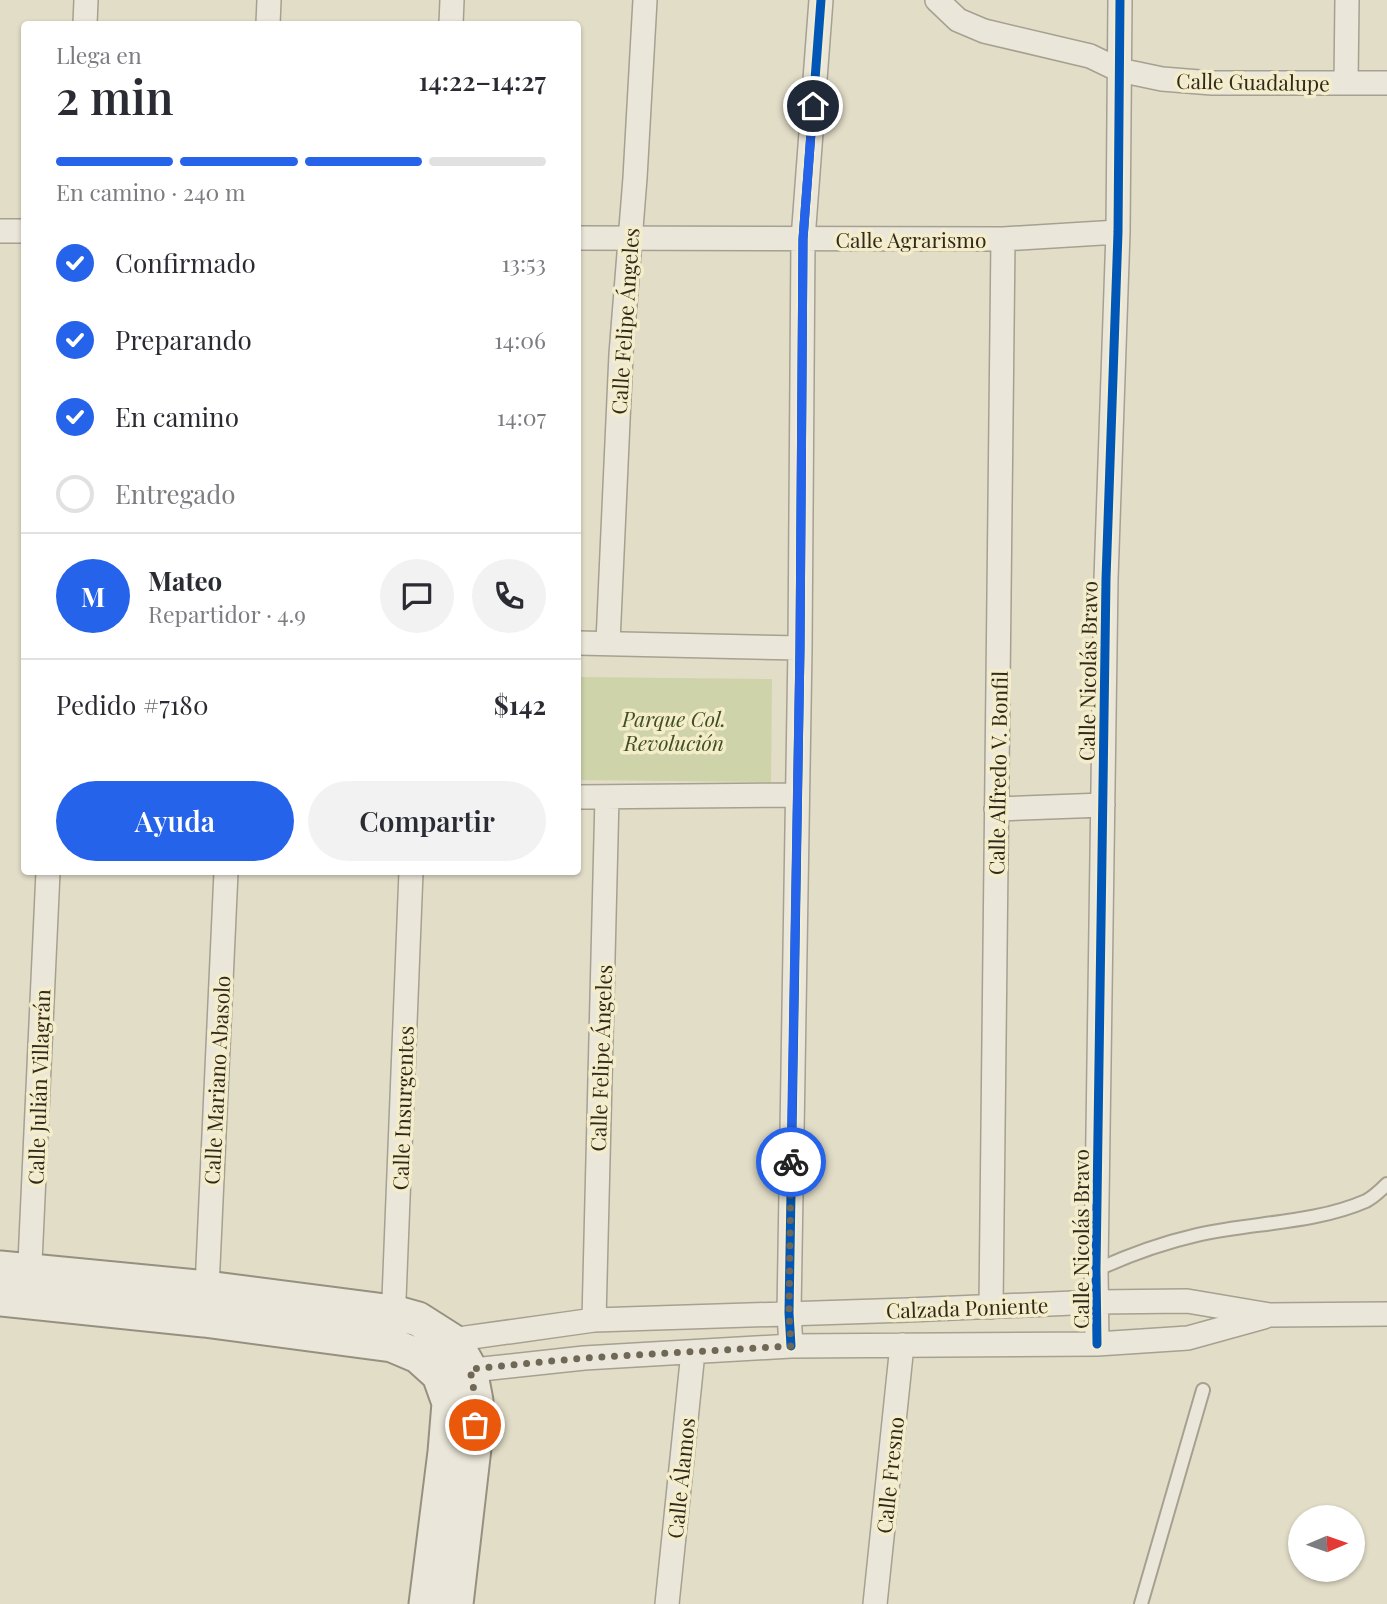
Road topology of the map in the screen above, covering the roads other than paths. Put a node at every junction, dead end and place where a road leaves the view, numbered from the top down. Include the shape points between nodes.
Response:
1 (86, 0) edge
2 (269, 0) edge
3 (452, 0) edge
4 (645, 0) edge
5 (821, 0) edge
6 (937, 0) edge
7 (1120, 0) edge
8 (1348, 0) edge
9 (85, 21) edge
10 (268, 21) edge
11 (451, 21) edge
12 (1119, 70) junction
13 (1346, 83) junction
14 (1387, 83) edge
15 (0, 231) edge
16 (21, 231) edge
17 (1118, 232) junction
18 (581, 238) edge
19 (629, 238) junction
20 (803, 239) junction
21 (1003, 239) junction
22 (608, 642) junction
23 (581, 643) edge
24 (800, 648) junction
25 (797, 795) junction
26 (581, 797) edge
27 (607, 797) junction
28 (1103, 805) junction
29 (996, 809) junction
30 (48, 875) edge
31 (226, 875) edge
32 (411, 875) edge
33 (1387, 1184) edge
34 (1096, 1270) junction
35 (14, 1286) edge
36 (207, 1288) junction
37 (1096, 1302) junction
38 (991, 1307) junction
39 (393, 1312) junction
40 (789, 1313) junction
41 (1387, 1314) edge
42 (1270, 1315) junction
43 (594, 1320) junction
44 (451, 1340) junction
45 (1097, 1344) junction
46 (392, 1345) junction
47 (902, 1345) junction
48 (791, 1346) junction
49 (694, 1352) junction
50 (447, 1371) junction
51 (1203, 1390) dead end
52 (426, 1604) edge
53 (456, 1604) edge
54 (667, 1604) edge
55 (875, 1604) edge
56 (1141, 1604) edge

1 - 9 street
2 - 10 street
3 - 11 street
4 - 19 street, Calle Felipe Ángeles
5 - 20 street
6 - 12 street, Calle Guadalupe via 958,20 984,31 1090,56
7 - 12 street, Calle Nicolás Bravo
8 - 13 street
12 - 13 street, Calle Guadalupe via 1212,83
12 - 17 street, Calle Nicolás Bravo
13 - 14 street, Calle Guadalupe
15 - 16 street
17 - 21 street, Calle Agrarismo
17 - 28 street, Calle Nicolás Bravo
18 - 19 street, Calle Agrarismo
19 - 20 street, Calle Agrarismo
19 - 22 street, Calle Felipe Ángeles
20 - 21 street, Calle Agrarismo
20 - 24 street
21 - 29 street, Calle Alfredo V. Bonfil
22 - 23 street
22 - 24 street
24 - 25 street
25 - 27 street
25 - 40 street
26 - 27 street
27 - 43 street, Calle Felipe Ángeles
28 - 29 street
28 - 34 street, Calle Nicolás Bravo
29 - 38 street, Calle Alfredo V. Bonfil
30 - 35 street, Calle Julián Villagrán
31 - 36 street, Calle Mariano Abasolo
32 - 39 street, Calle Insurgentes
33 - 34 lane via 1368,1200 1334,1211 1199,1234
34 - 37 street, Calle Nicolás Bravo
35 - 36 main road
35 - 46 main road via 204,1320
36 - 39 main road
37 - 38 street, Calzada Poniente
37 - 42 street, Calzada Poniente via 1187,1301
37 - 45 street, Calle Nicolás Bravo
38 - 40 street, Calzada Poniente
39 - 44 main road via 418,1319
39 - 46 street, Calle Insurgentes
40 - 43 street, Calzada Poniente
40 - 48 street
41 - 42 street
42 - 45 street, Calzada Poniente via 1188,1338
43 - 44 street, Calzada Poniente
44 - 50 main road via 458,1347
45 - 47 street, Calzada Poniente
46 - 50 main road
47 - 48 street, Calzada Poniente
47 - 55 street, Calle Fresno
48 - 49 street, Calzada Poniente
49 - 50 street, Calzada Poniente
49 - 54 street, Calle Álamos
50 - 52 main road via 445,1452
50 - 53 main road via 476,1402
51 - 56 lane

